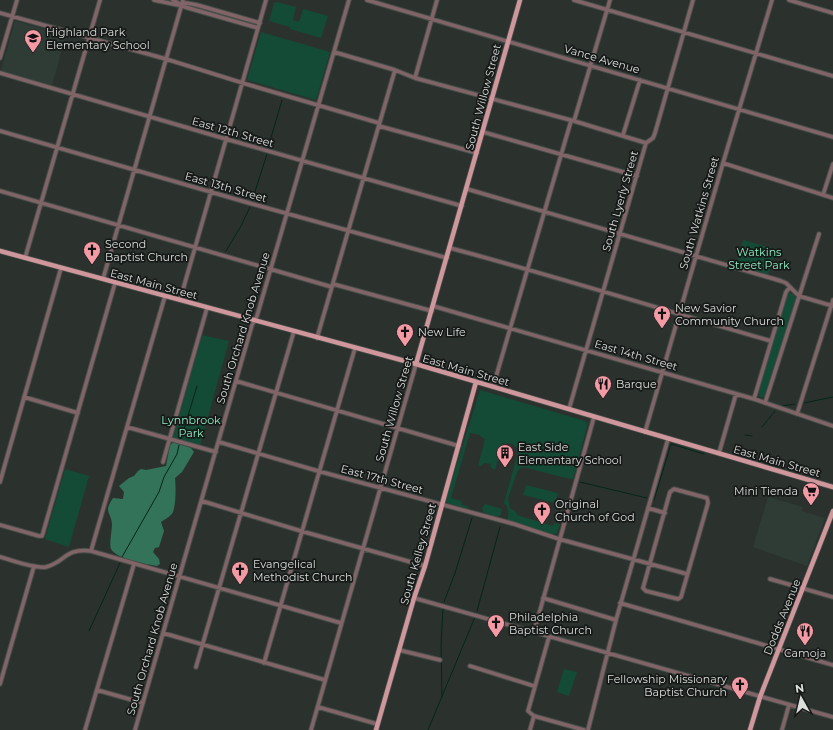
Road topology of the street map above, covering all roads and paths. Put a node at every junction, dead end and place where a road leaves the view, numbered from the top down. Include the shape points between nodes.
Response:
1 (17, 0) edge
2 (100, 0) edge
3 (154, 0) edge
4 (173, 0) edge
5 (266, 0) edge
6 (349, 0) edge
7 (367, 0) edge
8 (438, 0) edge
9 (520, 0) edge
10 (574, 0) edge
11 (610, 0) edge
12 (692, 0) edge
13 (772, 0) edge
14 (789, 0) edge
15 (794, 1) edge
16 (183, 2) edge
17 (607, 10) junction
18 (0, 13) edge
19 (833, 13) edge
20 (12, 16) junction
21 (432, 19) junction
22 (260, 23) junction
23 (258, 28) junction
24 (684, 32) junction
25 (89, 38) junction
26 (508, 41) junction
27 (334, 52) junction
28 (757, 54) junction
29 (0, 58) edge
30 (166, 60) junction
31 (591, 66) junction
32 (395, 70) junction
33 (0, 73) edge
34 (833, 76) edge
35 (415, 78) junction
36 (640, 80) junction
37 (242, 83) junction
38 (667, 88) junction
39 (73, 94) junction
40 (492, 98) junction
41 (319, 105) junction
42 (740, 109) junction
43 (150, 117) junction
44 (572, 121) junction
45 (379, 124) junction
46 (0, 131) edge
47 (483, 132) junction
48 (623, 135) junction
49 (833, 136) edge
50 (226, 139) junction
51 (646, 143) junction
52 (57, 147) junction
53 (477, 153) junction
54 (561, 154) junction
55 (303, 161) junction
56 (723, 163) junction
57 (833, 164) edge
58 (134, 170) junction
59 (637, 176) junction
60 (364, 178) junction
61 (466, 189) junction
62 (0, 191) edge
63 (211, 192) junction
64 (823, 195) junction
65 (833, 198) edge
66 (41, 203) junction
67 (462, 206) junction
68 (544, 212) junction
69 (287, 214) junction
70 (118, 225) junction
71 (348, 231) junction
72 (620, 234) junction
73 (819, 234) dead end
74 (195, 247) junction
75 (450, 248) junction
76 (0, 251) edge
77 (696, 256) junction
78 (25, 258) junction
79 (447, 258) junction
80 (61, 268) junction
81 (271, 269) junction
82 (528, 269) junction
83 (103, 279) junction
84 (115, 283) junction
85 (332, 285) junction
86 (790, 287) junction
87 (604, 293) junction
88 (165, 296) junction
89 (799, 296) junction
90 (180, 300) junction
91 (833, 300) edge
92 (832, 306) edge
93 (207, 308) junction
94 (432, 308) junction
95 (679, 314) junction
96 (254, 320) junction
97 (511, 328) junction
98 (294, 331) junction
99 (317, 338) junction
100 (771, 341) junction
101 (354, 348) junction
102 (586, 350) junction
103 (416, 364) junction
104 (662, 372) junction
105 (236, 381) junction
106 (476, 382) junction
107 (494, 387) junction
108 (276, 393) junction
109 (736, 394) junction
110 (24, 397) junction
111 (754, 399) junction
112 (765, 403) junction
113 (569, 409) junction
114 (336, 410) junction
115 (78, 413) junction
116 (797, 414) junction
117 (594, 417) junction
118 (833, 426) edge
119 (127, 427) junction
120 (399, 428) junction
121 (645, 432) junction
122 (170, 438) junction
123 (668, 438) junction
124 (219, 442) junction
125 (458, 446) junction
126 (216, 452) junction
127 (258, 453) junction
128 (719, 453) junction
129 (163, 462) dead end
130 (318, 471) junction
131 (0, 482) edge
132 (833, 487) edge
133 (381, 488) junction
134 (202, 501) junction
135 (442, 504) junction
136 (648, 508) junction
137 (833, 511) edge
138 (241, 513) junction
139 (664, 513) junction
140 (0, 525) edge
141 (301, 531) junction
142 (559, 539) junction
143 (363, 548) junction
144 (91, 551) junction
145 (0, 557) edge
146 (633, 559) junction
147 (134, 564) junction
148 (650, 564) junction
149 (34, 566) junction
150 (424, 566) junction
151 (687, 574) junction
152 (179, 576) junction
153 (770, 579) dead end
154 (219, 588) junction
155 (803, 588) junction
156 (833, 597) edge
157 (414, 598) junction
158 (543, 598) junction
159 (620, 603) junction
160 (280, 606) junction
161 (616, 620) junction
162 (341, 623) junction
163 (534, 632) junction
164 (163, 633) junction
165 (549, 637) junction
166 (202, 645) junction
167 (779, 649) junction
168 (399, 650) junction
169 (608, 653) junction
170 (440, 660) dead end
171 (0, 661) edge
172 (6, 663) junction
173 (264, 663) junction
174 (833, 665) edge
175 (470, 666) dead end
176 (196, 667) dead end
177 (325, 680) junction
178 (0, 684) edge
179 (534, 686) junction
180 (97, 690) junction
181 (760, 697) junction
182 (143, 703) junction
183 (789, 705) junction
184 (318, 707) junction
185 (534, 716) junction
186 (833, 717) edge
187 (377, 724) junction
188 (85, 730) edge
189 (135, 730) edge
190 (311, 730) edge
191 (376, 730) edge
192 (530, 730) edge
193 (584, 730) edge
194 (588, 730) edge
195 (750, 730) edge
196 (782, 730) edge

1 - 20 street
2 - 25 street
3 - 16 street via 178,5
4 - 16 street
5 - 22 street
6 - 27 street, South Orchard Knob Avenue
7 - 21 street, Vance Avenue
8 - 21 street
9 - 26 main road, South Willow Street
10 - 17 street
11 - 17 street
12 - 24 street, South Lyerly Street
13 - 28 street, South Watkins Street
14 - 15 street
15 - 19 street
16 - 22 street
16 - 23 street via 185,7
16 - 30 street
17 - 24 street
17 - 31 street
18 - 20 street
20 - 25 street
20 - 29 street
21 - 26 street, Vance Avenue
21 - 35 street
22 - 23 street
23 - 37 street
24 - 28 street
24 - 38 street, South Lyerly Street
25 - 30 street
25 - 39 street
26 - 31 street, Vance Avenue
26 - 40 main road, South Willow Street
27 - 32 street
27 - 41 street, South Orchard Knob Avenue
28 - 34 street
28 - 42 street, South Watkins Street
30 - 37 street
30 - 43 street
31 - 36 street, Vance Avenue
31 - 44 street
32 - 35 street
32 - 45 street
33 - 39 street, East 12th Street
35 - 40 street
36 - 38 street, Vance Avenue
36 - 48 street
37 - 41 street
37 - 50 street
38 - 42 street, Vance Avenue
38 - 51 street, South Lyerly Street via 655,133
39 - 43 street, East 12th Street
39 - 52 street
40 - 44 street
40 - 47 main road, South Willow Street
41 - 45 street
41 - 55 street, South Orchard Knob Avenue
42 - 49 street, Vance Avenue
42 - 56 street, South Watkins Street
43 - 50 street, East 12th Street
43 - 58 street
44 - 48 street
44 - 54 street
45 - 53 street
45 - 60 street
46 - 52 street, East 13th Street
47 - 53 main road, South Willow Street
47 - 54 street
48 - 51 street
50 - 55 street, East 12th Street
50 - 63 street
51 - 59 street, South Lyerly Street
52 - 58 street, East 13th Street
52 - 66 street
53 - 61 main road, South Willow Street
54 - 59 street
54 - 68 street
55 - 60 street, East 12th Street
55 - 69 street, South Orchard Knob Avenue
56 - 64 street
56 - 77 street, South Watkins Street
57 - 64 street
58 - 63 street, East 13th Street
58 - 70 street
59 - 72 street, South Lyerly Street
60 - 67 street, East 12th Street
60 - 71 street
61 - 67 main road, South Willow Street
61 - 68 street
62 - 66 street, East 14th Street
63 - 69 street, East 13th Street
63 - 74 street
64 - 65 street
66 - 70 street, East 14th Street
66 - 78 street
67 - 75 main road, South Willow Street
68 - 72 street
68 - 82 street
69 - 71 street, East 13th Street
69 - 81 street, South Orchard Knob Avenue
70 - 74 street, East 14th Street
70 - 83 street
71 - 79 street, East 13th Street
71 - 85 street
72 - 77 street
72 - 87 street, South Lyerly Street
73 - 89 street
74 - 81 street, East 14th Street
74 - 90 street
75 - 79 main road, South Willow Street
75 - 82 street
76 - 78 main road, East Main Street
77 - 86 street via 781,281
77 - 95 street, South Watkins Street
78 - 80 main road, East Main Street
79 - 94 main road, South Willow Street
80 - 83 main road, East Main Street
80 - 110 street
81 - 85 street, East 14th Street
81 - 96 street, South Orchard Knob Avenue
82 - 87 street
82 - 97 street
83 - 84 main road, East Main Street
84 - 88 main road, East Main Street
84 - 115 street
85 - 94 street, East 14th Street
85 - 99 street
86 - 89 street
86 - 100 street via 786,292
87 - 95 street
87 - 102 street, South Lyerly Street
88 - 90 main road, East Main Street
88 - 119 street
89 - 92 street
89 - 112 street
90 - 93 main road, East Main Street
91 - 92 street
92 - 116 street
93 - 96 main road, East Main Street
93 - 122 street
94 - 97 street, East 14th Street
94 - 103 main road, South Willow Street
95 - 100 street
95 - 104 street, South Watkins Street
96 - 98 main road, East Main Street
96 - 105 street, South Orchard Knob Avenue
97 - 102 street, East 14th Street
97 - 107 street
98 - 99 main road, East Main Street
98 - 108 street
99 - 101 main road, East Main Street
100 - 111 street
101 - 103 main road, East Main Street
101 - 114 street
102 - 104 street, East 14th Street
102 - 113 street, South Lyerly Street
103 - 106 main road, East Main Street
103 - 120 street, South Willow Street
104 - 109 street, East 14th Street
104 - 121 street, South Watkins Street
105 - 108 street
105 - 124 street, South Orchard Knob Avenue
106 - 107 main road, East Main Street
106 - 125 main road, South Kelley Street
107 - 113 main road, East Main Street
108 - 114 street
108 - 127 street
109 - 111 street, East 14th Street
109 - 128 street
110 - 115 street
110 - 131 street
111 - 112 street, East 14th Street
112 - 116 street, East 14th Street
113 - 117 main road, East Main Street
114 - 120 street
114 - 130 street
115 - 140 street via 42,536
116 - 118 street, East 14th Street
117 - 121 main road, East Main Street
117 - 142 street
119 - 122 street
119 - 144 street
120 - 125 street
120 - 133 street, South Willow Street
121 - 123 main road, East Main Street
122 - 126 street
122 - 129 street
123 - 128 main road, East Main Street
123 - 136 street
124 - 126 street, South Orchard Knob Avenue
124 - 127 street, East 17th Street
125 - 135 main road, South Kelley Street
126 - 134 street, South Orchard Knob Avenue
127 - 130 street, East 17th Street
127 - 138 street
128 - 132 main road, East Main Street
130 - 133 street, East 17th Street
130 - 141 street
133 - 135 street, East 17th Street
133 - 143 street, South Willow Street
134 - 138 street
134 - 152 street, South Orchard Knob Avenue
135 - 142 street, East 17th Street
135 - 150 main road, South Kelley Street
136 - 139 street
136 - 146 street
137 - 155 main road, Dodds Avenue
138 - 141 street
138 - 154 street
139 - 148 street
139 - 151 street via 670,492 674,489 707,498 708,503
141 - 143 street
141 - 160 street
142 - 146 street, East 17th Street
142 - 158 street
143 - 150 street
143 - 162 street, South Willow Street
144 - 147 street
144 - 149 street via 70,552 52,564 44,567
145 - 149 street
146 - 148 street, East 17th Street
146 - 159 street
147 - 152 street
147 - 180 street
148 - 151 street, East 17th Street
148 - 151 street via 643,588 652,593 678,599 681,597
149 - 172 street
150 - 157 main road, South Kelley Street
152 - 154 street
152 - 164 street, South Orchard Knob Avenue
153 - 155 street
154 - 160 street
154 - 166 street
155 - 156 street
155 - 167 main road, Dodds Avenue
157 - 163 street
157 - 168 main road, South Kelley Street
158 - 161 street
158 - 163 street
159 - 161 street
159 - 167 street
160 - 162 street
160 - 173 street
161 - 169 street
162 - 177 street, South Willow Street
163 - 165 street
164 - 166 street
164 - 182 street, South Orchard Knob Avenue
165 - 169 street
165 - 179 street
166 - 173 street
166 - 176 street
167 - 174 street
167 - 181 main road, Dodds Avenue
168 - 170 street
168 - 187 main road, South Kelley Street
169 - 181 street
169 - 194 street
171 - 172 street
172 - 178 street
173 - 177 street
175 - 179 street
177 - 184 street, South Willow Street
179 - 185 street via 528,710
180 - 182 street
180 - 188 street
181 - 183 street
181 - 195 main road, Dodds Avenue
182 - 189 street, South Orchard Knob Avenue
183 - 186 street
183 - 196 street
184 - 187 street
184 - 190 street, South Willow Street
185 - 192 street
185 - 193 street
187 - 191 main road, South Kelley Street

